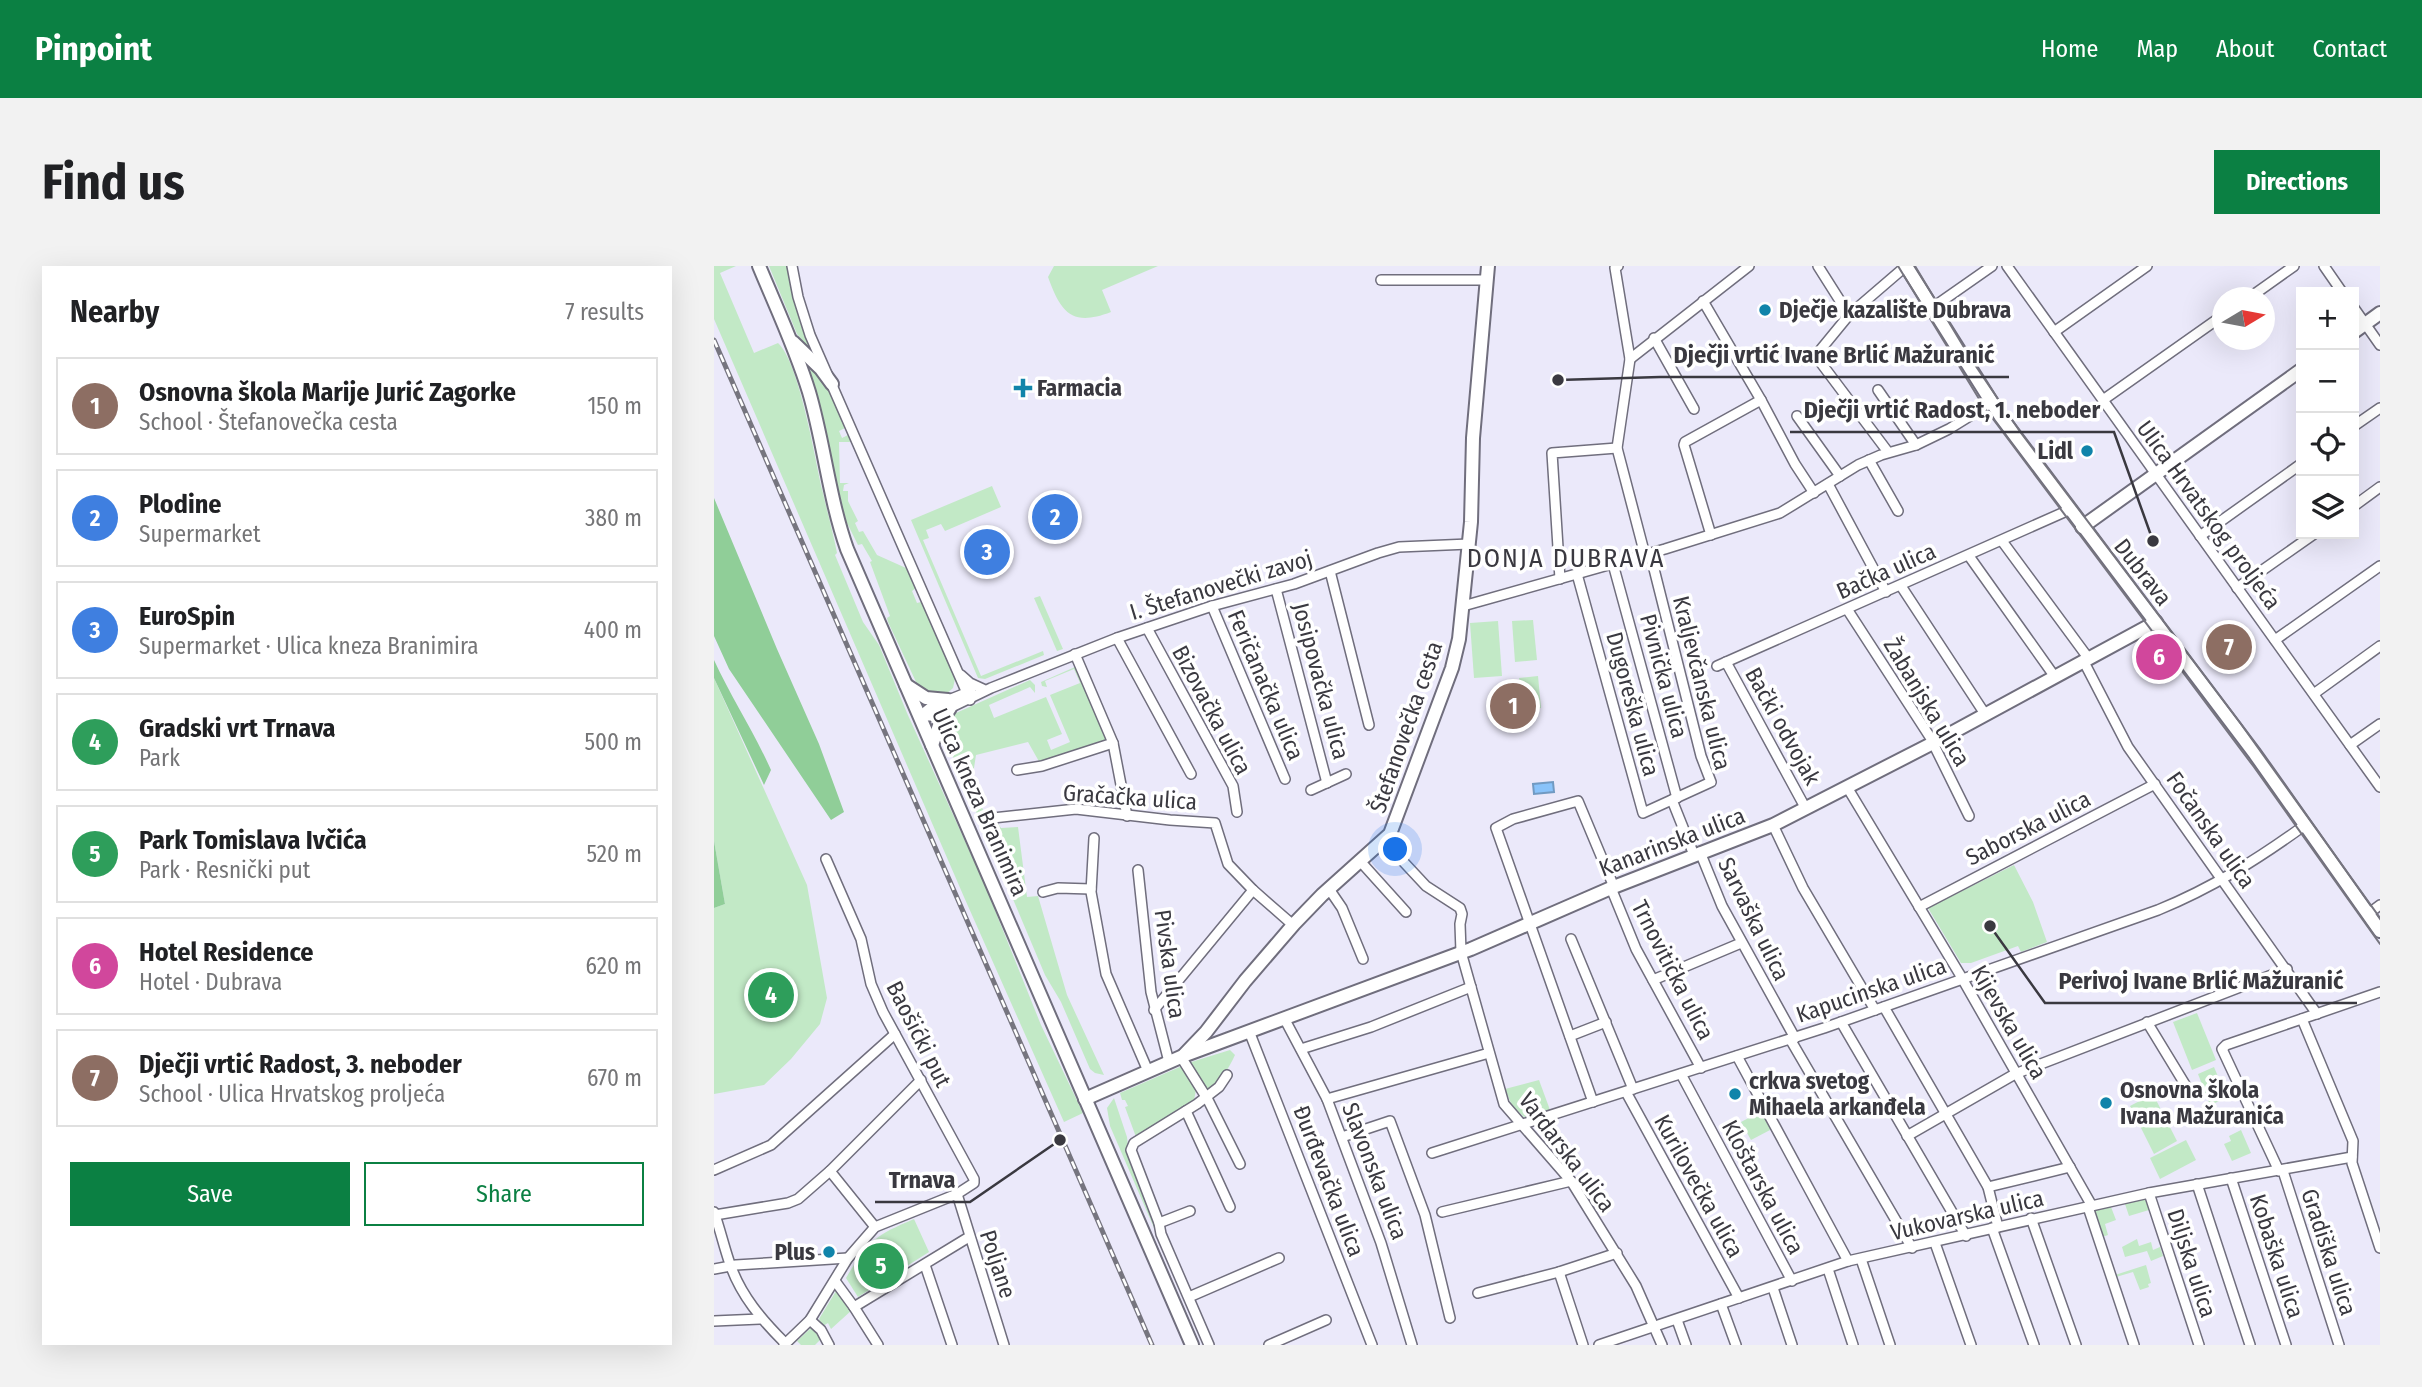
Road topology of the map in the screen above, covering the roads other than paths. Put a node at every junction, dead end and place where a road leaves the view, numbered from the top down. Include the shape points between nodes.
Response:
1 (759, 266) edge
2 (792, 266) edge
3 (1488, 266) edge
4 (1749, 266) edge
5 (1818, 266) edge
6 (1906, 266) edge
7 (1992, 266) edge
8 (2007, 266) edge
9 (2147, 266) edge
10 (2294, 266) edge
11 (2324, 266) edge
12 (1617, 267) edge
13 (1381, 280) dead end
14 (1486, 280) junction
15 (2264, 287) edge
16 (2339, 287) edge
17 (1703, 301) junction
18 (1931, 308) junction
19 (2380, 313) edge
20 (1849, 315) junction
21 (2359, 315) edge
22 (2212, 323) edge
23 (2365, 324) junction
24 (2359, 328) edge
25 (2054, 332) junction
26 (1654, 338) junction
27 (790, 340) junction
28 (2380, 345) edge
29 (1630, 359) junction
30 (2296, 374) edge
31 (832, 384) junction
32 (1878, 390) dead end
33 (1761, 400) junction
34 (2103, 400) junction
35 (1991, 402) junction
36 (2380, 408) edge
37 (1694, 409) dead end
38 (1797, 416) dead end
39 (2359, 423) edge
40 (1916, 445) junction
41 (1617, 448) junction
42 (1888, 452) junction
43 (1869, 460) junction
44 (2296, 468) edge
45 (2155, 474) junction
46 (1840, 476) junction
47 (1828, 484) junction
48 (2380, 487) edge
49 (1814, 493) junction
50 (2359, 502) edge
51 (2069, 509) junction
52 (1898, 511) dead end
53 (2082, 527) junction
54 (1711, 535) junction
55 (2200, 536) junction
56 (2307, 539) edge
57 (2002, 541) junction
58 (1469, 544) junction
59 (1647, 554) junction
60 (1969, 556) junction
61 (1613, 564) junction
62 (2380, 566) edge
63 (1330, 571) junction
64 (1577, 574) junction
65 (1560, 579) junction
66 (1901, 586) junction
67 (2237, 588) junction
68 (1276, 589) junction
69 (1886, 592) junction
70 (1212, 606) junction
71 (1463, 606) junction
72 (1847, 609) junction
73 (2156, 622) junction
74 (1147, 628) junction
75 (1117, 638) junction
76 (2275, 640) junction
77 (2380, 646) edge
78 (1075, 654) junction
79 (2086, 661) junction
80 (1722, 664) joint
81 (958, 672) junction
82 (2055, 677) junction
83 (906, 685) junction
84 (987, 689) junction
85 (2315, 694) junction
86 (968, 696) junction
87 (950, 702) junction
88 (1986, 714) junction
89 (920, 716) junction
90 (2380, 724) edge
91 (1369, 726) dead end
92 (1113, 743) junction
93 (1933, 743) junction
94 (932, 745) junction
95 (2350, 745) junction
96 (1017, 770) dead end
97 (1191, 774) dead end
98 (1346, 774) dead end
99 (1285, 779) dead end
100 (1327, 783) junction
101 (2155, 784) junction
102 (1847, 787) junction
103 (2380, 787) edge
104 (1311, 790) dead end
105 (1675, 799) junction
106 (1806, 809) junction
107 (1237, 812) dead end
108 (1128, 816) junction
109 (1969, 816) dead end
110 (993, 818) dead end
111 (1773, 825) junction
112 (2305, 825) junction
113 (1094, 838) dead end
114 (1384, 841) junction
115 (1697, 853) junction
116 (826, 859) dead end
117 (1360, 861) junction
118 (1138, 870) dead end
119 (2222, 880) junction
120 (1091, 888) junction
121 (1613, 888) junction
122 (1329, 889) junction
123 (1253, 890) junction
124 (1043, 892) dead end
125 (2380, 905) edge
126 (1919, 907) junction
127 (1406, 912) dead end
128 (2368, 914) junction
129 (1530, 923) junction
130 (1293, 925) junction
131 (2380, 931) edge
132 (1571, 939) dead end
133 (1741, 943) junction
134 (1461, 952) junction
135 (1363, 959) dead end
136 (2287, 969) junction
137 (1962, 979) junction
138 (1653, 980) junction
139 (1471, 987) junction
140 (2380, 992) edge
141 (1879, 1008) junction
142 (1154, 1010) junction
143 (1222, 1011) junction
144 (2317, 1014) junction
145 (1284, 1018) junction
146 (2302, 1019) junction
147 (1606, 1022) junction
148 (2147, 1022) junction
149 (1841, 1023) junction
150 (895, 1034) junction
151 (1243, 1034) junction
152 (1570, 1036) junction
153 (1793, 1038) junction
154 (1301, 1049) junction
155 (1489, 1053) junction
156 (1737, 1056) junction
157 (1178, 1059) junction
158 (1701, 1068) junction
159 (1149, 1072) junction
160 (1681, 1074) junction
161 (2015, 1074) junction
162 (1227, 1075) dead end
163 (920, 1080) junction
164 (2186, 1086) dead end
165 (1629, 1091) junction
166 (1206, 1097) junction
167 (1085, 1099) junction
168 (1327, 1100) junction
169 (1593, 1102) junction
170 (1186, 1111) junction
171 (1945, 1115) junction
172 (1523, 1124) junction
173 (1907, 1136) junction
174 (1342, 1138) junction
175 (1433, 1153) dead end
176 (2352, 1157) junction
177 (1240, 1164) dead end
178 (2070, 1167) junction
179 (714, 1170) edge
180 (831, 1171) junction
181 (2281, 1171) junction
182 (2231, 1178) junction
183 (1571, 1181) junction
184 (2197, 1184) junction
185 (1988, 1187) junction
186 (2149, 1193) junction
187 (957, 1194) junction
188 (2090, 1206) junction
189 (1230, 1207) dead end
190 (1190, 1211) dead end
191 (1442, 1212) dead end
192 (715, 1213) edge
193 (2031, 1218) junction
194 (1159, 1223) junction
195 (716, 1226) edge
196 (875, 1227) junction
197 (1995, 1228) junction
198 (1966, 1236) junction
199 (969, 1237) junction
200 (1935, 1243) junction
201 (1912, 1248) junction
202 (2380, 1248) edge
203 (1617, 1253) junction
204 (848, 1258) junction
205 (1279, 1258) dead end
206 (1861, 1259) junction
207 (1848, 1261) junction
208 (925, 1265) junction
209 (730, 1266) junction
210 (714, 1269) edge
211 (1828, 1269) junction
212 (1559, 1272) junction
213 (835, 1280) junction
214 (1793, 1281) junction
215 (1773, 1288) junction
216 (1478, 1293) dead end
217 (1189, 1297) junction
218 (1739, 1298) junction
219 (1721, 1304) junction
220 (855, 1307) junction
221 (1450, 1318) dead end
222 (760, 1319) junction
223 (810, 1320) junction
224 (1326, 1320) dead end
225 (1677, 1320) junction
226 (714, 1321) edge
227 (1656, 1327) junction
228 (784, 1344) edge
229 (829, 1345) edge
230 (878, 1345) edge
231 (952, 1345) edge
232 (1004, 1345) edge
233 (1192, 1345) edge
234 (1209, 1345) edge
235 (1269, 1345) edge
236 (1372, 1345) edge
237 (1412, 1345) edge
238 (1583, 1345) edge
239 (1600, 1345) edge
240 (1662, 1345) edge
241 (1686, 1345) edge
242 (1736, 1345) edge
243 (1792, 1345) edge
244 (1853, 1345) edge
245 (1890, 1345) edge
246 (1971, 1345) edge
247 (2034, 1345) edge
248 (2076, 1345) edge
249 (2134, 1345) edge
250 (2199, 1345) edge
251 (2250, 1345) edge
252 (2286, 1345) edge
253 (2339, 1345) edge

1 - 27 street, Ulica kneza Branimira
2 - 31 street, Ulica kneza Branimira via 805,322
3 - 14 street, Štefanovečka cesta
4 - 17 street
5 - 20 street
6 - 18 street, Dubrava
6 - 20 street
7 - 18 street
8 - 25 street, Ulica Hrvatskog proljeća
9 - 25 street
10 - 15 street
11 - 16 street
12 - 29 street
13 - 14 street
14 - 58 street, Štefanovečka cesta
17 - 26 street
17 - 33 street
18 - 35 street, Dubrava
19 - 23 street
20 - 42 street via 1816,354
21 - 23 street
22 - 34 street
23 - 24 street
23 - 28 street
25 - 34 street, Ulica Hrvatskog proljeća
26 - 29 street
26 - 37 street
27 - 31 street
27 - 83 street, Ulica kneza Branimira via 809,392 842,533
29 - 41 street
30 - 45 street
31 - 81 street, Ulica kneza Branimira
32 - 40 street
33 - 49 street
33 - 54 street via 1685,442
34 - 45 street, Ulica Hrvatskog proljeća
35 - 40 street
35 - 51 street, Dubrava
36 - 39 street
38 - 46 street
40 - 42 street
41 - 59 street, Kraljevčanska ulica
41 - 65 street via 1552,453
42 - 43 street
43 - 46 street
43 - 52 street
44 - 55 street
45 - 53 street
45 - 55 street, Ulica Hrvatskog proljeća
46 - 47 street
47 - 49 street
47 - 69 street
48 - 50 street
49 - 54 street via 1780,513
51 - 53 street, Dubrava
51 - 57 street, Bačka ulica
53 - 73 street, Dubrava
54 - 59 street
55 - 67 street, Ulica Hrvatskog proljeća
56 - 67 street
57 - 60 street, Bačka ulica
57 - 79 street, Fočanska ulica
58 - 63 street, I. Štefanovečki zavoj via 1399,547
58 - 71 street, Štefanovečka cesta
59 - 61 street
59 - 105 street, Kraljevčanska ulica via 1711,782
60 - 66 street, Bačka ulica
60 - 82 street
61 - 64 street
61 - 105 street, Pivnička ulica
62 - 76 street
63 - 68 street, I. Štefanovečki zavoj
63 - 91 street
64 - 65 street
64 - 105 street, Dugoreška ulica via 1643,813
65 - 71 street
66 - 69 street, Bačka ulica
66 - 88 street
67 - 76 street, Ulica Hrvatskog proljeća
68 - 70 street, I. Štefanovečki zavoj
68 - 100 street, Josipovačka ulica
69 - 72 street, Bačka ulica
70 - 74 street, I. Štefanovečki zavoj
70 - 99 street, Feričanačka ulica
71 - 114 street, Štefanovečka cesta via 1452,668
72 - 80 street, Bačka ulica
72 - 93 street, Žabanjska ulica
73 - 79 street, Kanarinska ulica
73 - 112 street, Dubrava
74 - 75 street, I. Štefanovečki zavoj
74 - 107 street, Bizovačka ulica via 1233,786
75 - 78 street, I. Štefanovečki zavoj
75 - 97 street
76 - 85 street, Ulica Hrvatskog proljeća
77 - 85 street
78 - 84 street, I. Štefanovečki zavoj
78 - 92 street
79 - 82 street, Kanarinska ulica
79 - 101 street, Fočanska ulica via 2115,727
80 - 106 street, Bački odvojak
81 - 84 street
81 - 86 street, Ulica kneza Branimira
81 - 87 street
82 - 88 street, Kanarinska ulica
83 - 87 street via 926,698
83 - 89 street, Ulica kneza Branimira
84 - 86 street, I. Štefanovečki zavoj
85 - 95 street, Ulica Hrvatskog proljeća
86 - 87 street, I. Štefanovečki zavoj
87 - 89 street, I. Štefanovečki zavoj via 930,717
87 - 94 street
88 - 93 street, Kanarinska ulica
89 - 94 street, Ulica kneza Branimira
90 - 95 street
92 - 96 street
92 - 108 street
93 - 102 street, Kanarinska ulica
93 - 109 street, Žabanjska ulica
94 - 167 street, Ulica kneza Branimira
95 - 103 street, Ulica Hrvatskog proljeća
98 - 100 street, Josipovačka ulica
100 - 104 street, Josipovačka ulica
101 - 119 street, Fočanska ulica
101 - 126 street, Saborska ulica
102 - 106 street, Kanarinska ulica
102 - 126 street, Kijevska ulica
105 - 115 street, Pivnička ulica
106 - 111 street, Kanarinska ulica
108 - 110 street, Gračačka ulica via 1076,809
108 - 123 street, Gračačka ulica via 1215,823 1228,864
111 - 115 street, Kanarinska ulica
111 - 141 street via 1803,888
112 - 119 street, Kapucinska ulica
112 - 128 street, Dubrava
113 - 120 street
114 - 117 street, Štefanovečka cesta
114 - 134 street, Vardarska ulica via 1432,891 1460,908
115 - 121 street, Kanarinska ulica
115 - 133 street, Sarvaška ulica
116 - 150 street, Baošićki put via 861,939 871,984
117 - 122 street, Štefanovečka cesta
117 - 127 street
118 - 142 street, Pivska ulica
119 - 136 street, Fočanska ulica
119 - 137 street, Kapucinska ulica via 2158,910
120 - 124 street
120 - 159 street via 1106,974
121 - 129 street, Kanarinska ulica
121 - 129 street, Trnovitička ulica via 1578,801 1513,819 1496,828
121 - 138 street, Trnovitička ulica
122 - 130 street, Štefanovečka cesta
122 - 135 street
123 - 130 street, Gračačka ulica
123 - 142 street
125 - 128 street
126 - 137 street, Kijevska ulica
128 - 131 street, Dubrava
129 - 134 street, Kanarinska ulica
129 - 152 street
130 - 143 street, Štefanovečka cesta
132 - 147 street, Kurilovečka ulica
133 - 138 street
133 - 153 street, Sarvaška ulica
134 - 139 street, Vardarska ulica
134 - 145 street, Kanarinska ulica
136 - 144 street, Fočanska ulica
136 - 148 street
137 - 141 street, Kapucinska ulica
137 - 161 street, Kijevska ulica
138 - 158 street, Trnovitička ulica
139 - 154 street
139 - 155 street, Vardarska ulica
140 - 144 street
141 - 149 street, Kapucinska ulica
141 - 171 street
142 - 157 street, Pivska ulica
143 - 151 street via 1229,1033
143 - 157 street, Štefanovečka cesta
144 - 146 street
145 - 151 street, Kanarinska ulica
145 - 154 street, Slavonska ulica
146 - 176 street via 2353,1141
146 - 181 street, Gradiška ulica via 2222,1049
147 - 152 street
147 - 165 street, Kurilovečka ulica
148 - 161 street
148 - 164 street
149 - 153 street, Kapucinska ulica
149 - 173 street
150 - 163 street, Baošićki put
150 - 179 street via 771,1145
151 - 157 street, Kanarinska ulica
151 - 236 street, Đurđevačka ulica
152 - 169 street
153 - 156 street, Kapucinska ulica
153 - 201 street, Sarvaška ulica
154 - 168 street, Slavonska ulica
155 - 168 street
155 - 172 street, Vardarska ulica via 1504,1104
156 - 158 street, Kapucinska ulica
156 - 207 street
157 - 159 street, Štefanovečka cesta
157 - 166 street, Pivska ulica
158 - 160 street, Kapucinska ulica
159 - 167 street, Štefanovečka cesta
160 - 165 street, Kapucinska ulica
160 - 214 street, Kloštarska ulica
161 - 171 street
161 - 178 street, Kijevska ulica
162 - 166 street
163 - 180 street
163 - 187 street, Baošićki put via 974,1179
165 - 169 street, Kapucinska ulica
165 - 218 street, Kurilovečka ulica
166 - 170 street
166 - 177 street, Pivska ulica
167 - 233 street, Ulica kneza Branimira
168 - 174 street, Slavonska ulica
169 - 172 street, Kapucinska ulica
170 - 189 street
170 - 194 street via 1131,1148
171 - 173 street
171 - 185 street
172 - 175 street, Kapucinska ulica
172 - 183 street, Vardarska ulica
173 - 198 street
174 - 221 street via 1390,1121 1425,1215
174 - 237 street, Slavonska ulica via 1389,1266
176 - 181 street, Vukovarska ulica
176 - 202 street
178 - 185 street
178 - 188 street, Kijevska ulica
180 - 192 street via 793,1202
180 - 196 street
181 - 182 street, Vukovarska ulica
181 - 253 street, Gradiška ulica
182 - 184 street, Vukovarska ulica
182 - 252 street, Kobaška ulica
183 - 191 street
183 - 203 street, Vardarska ulica
184 - 186 street, Vukovarska ulica
184 - 251 street
185 - 197 street
186 - 188 street, Vukovarska ulica
186 - 250 street, Diljska ulica
187 - 196 street
187 - 199 street, Poljane
188 - 193 street, Vukovarska ulica
188 - 249 street, Kijevska ulica
190 - 194 street
192 - 195 street
193 - 197 street, Vukovarska ulica
193 - 248 street
194 - 217 street
195 - 209 street
196 - 204 street
197 - 198 street, Vukovarska ulica
197 - 247 street
198 - 200 street, Vukovarska ulica
199 - 208 street
199 - 232 street, Poljane
200 - 201 street, Vukovarska ulica
200 - 246 street
201 - 206 street, Vukovarska ulica
203 - 212 street
203 - 227 street, Vardarska ulica
204 - 209 street
204 - 213 street
205 - 217 street
206 - 207 street, Vukovarska ulica
206 - 245 street
207 - 211 street, Vukovarska ulica
208 - 220 street
208 - 231 street
209 - 210 street
209 - 222 street
211 - 214 street, Vukovarska ulica
211 - 244 street
212 - 216 street
212 - 238 street
213 - 220 street
213 - 223 street
214 - 215 street, Vukovarska ulica
215 - 218 street, Vukovarska ulica
215 - 243 street, Kloštarska ulica
217 - 234 street
218 - 219 street, Vukovarska ulica
219 - 225 street, Vukovarska ulica
219 - 242 street
220 - 230 street
222 - 226 street
222 - 228 street
223 - 228 street
223 - 229 street
224 - 235 street
225 - 227 street, Vukovarska ulica
225 - 241 street
227 - 239 street, Vukovarska ulica
227 - 240 street, Vardarska ulica

